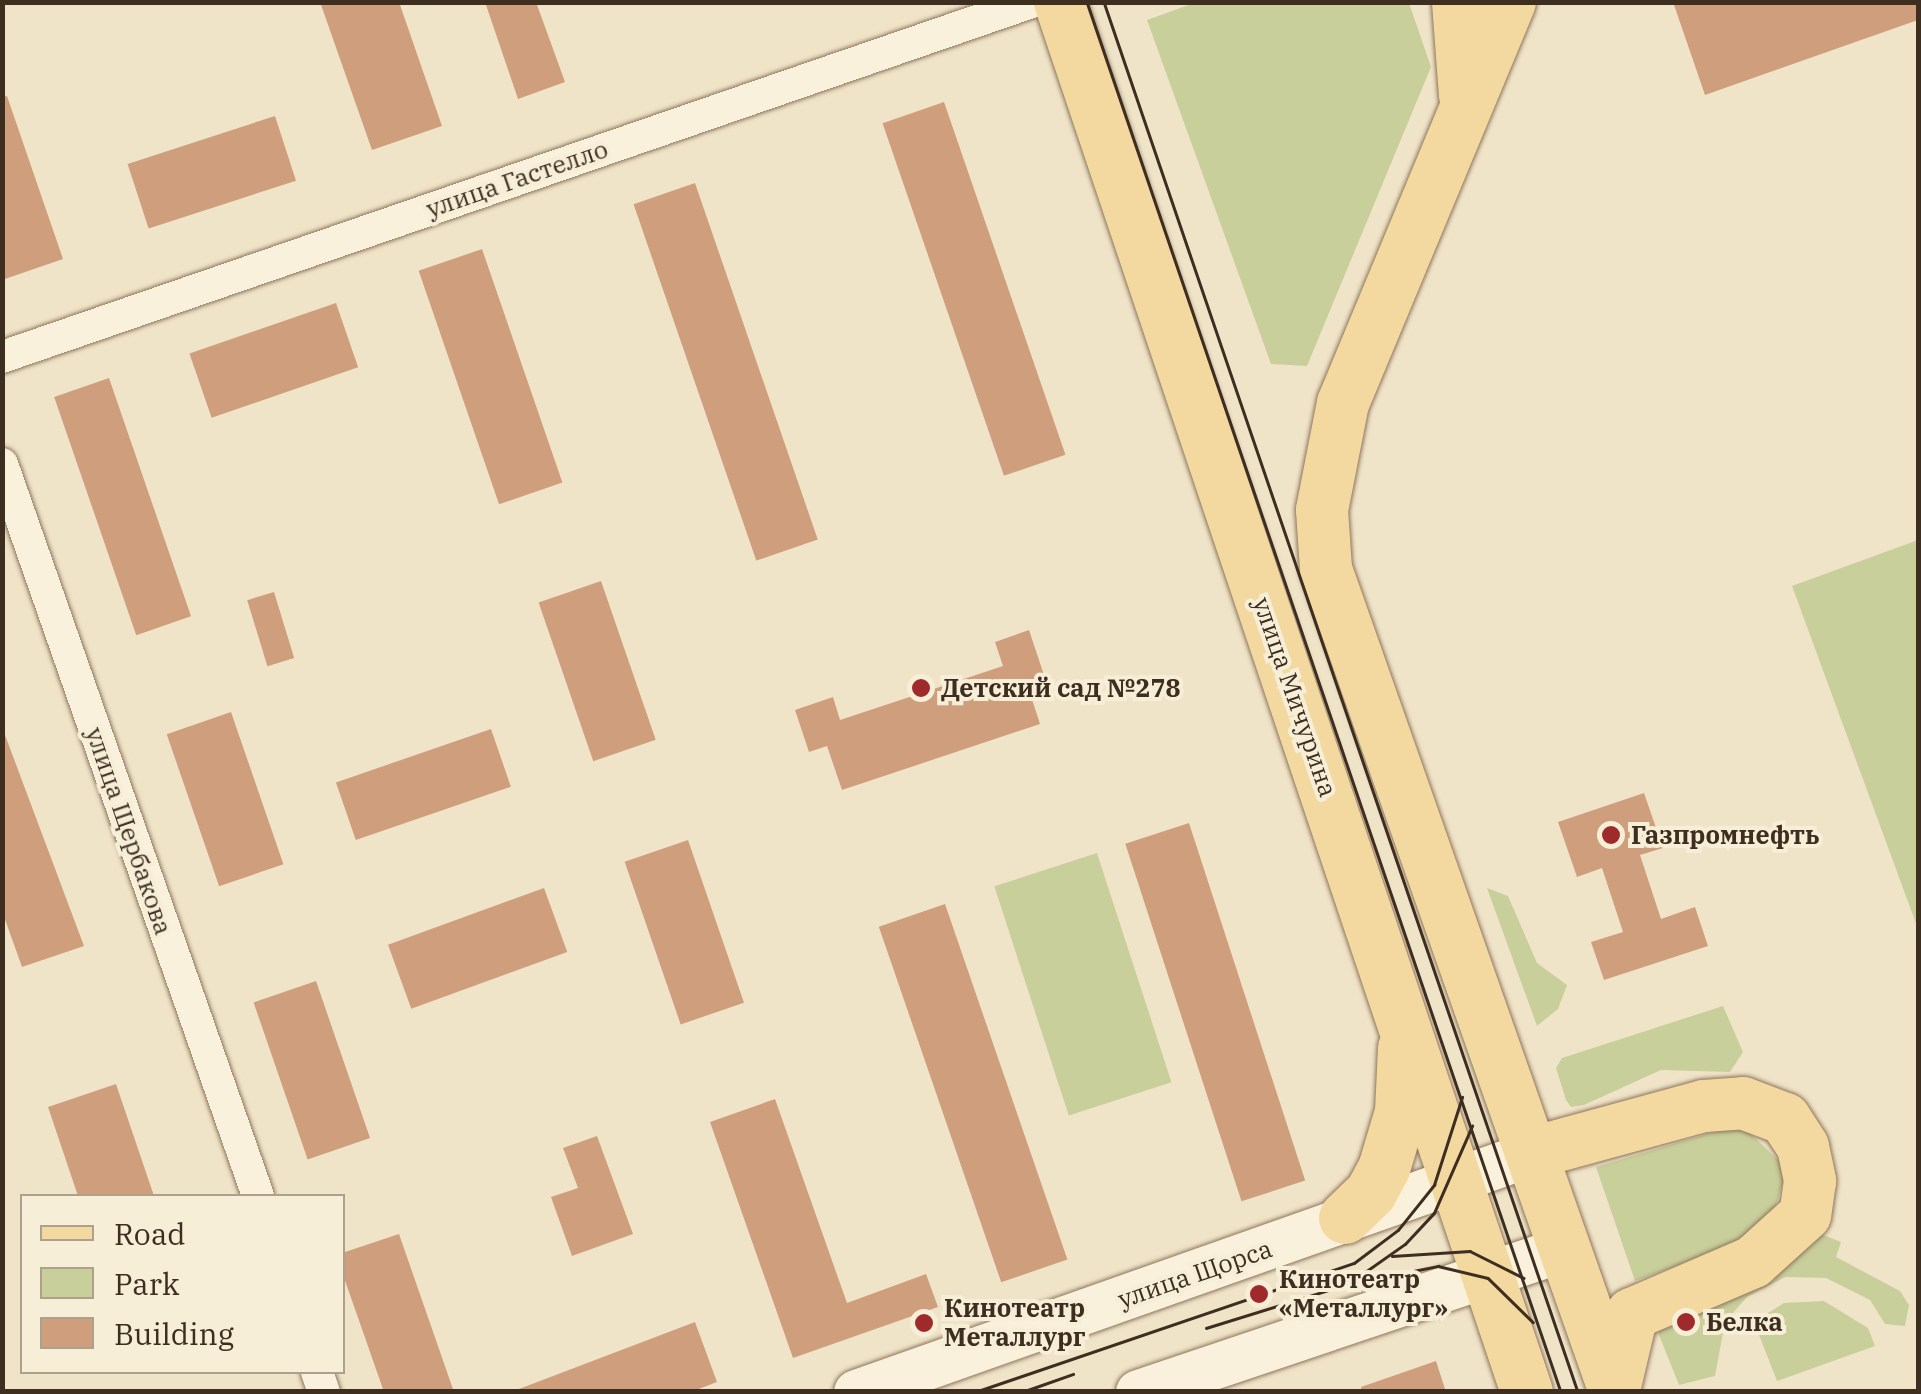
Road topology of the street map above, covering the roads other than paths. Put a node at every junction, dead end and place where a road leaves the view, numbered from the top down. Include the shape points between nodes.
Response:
1 (1032, 2) edge
2 (1060, 2) edge
3 (1458, 2) edge
4 (1510, 2) edge
5 (1465, 108) junction
6 (2, 356) edge
7 (2, 464) edge
8 (1402, 1012) junction
9 (1532, 1154) junction
10 (1458, 1178) junction
11 (257, 1194) edge
12 (1345, 1218) junction
13 (1563, 1249) junction
14 (1486, 1275) junction
15 (1615, 1391) edge
16 (856, 1392) edge
17 (1138, 1392) edge
18 (1527, 1392) edge

1 - 6 street, улица Гастелло
2 - 8 main road, улица Мичурина
3 - 5 main road
4 - 5 main road
5 - 9 main road via 1343,403 1327,461 1326,570
7 - 11 street, улица Щербакова
8 - 10 main road, улица Мичурина
8 - 12 main road via 1406,1081 1394,1136 1372,1193
9 - 10 main road, улица Щорса
9 - 13 main road
9 - 15 main road via 1704,1106 1743,1103 1785,1119 1803,1147 1810,1181 1805,1214 1752,1262 1632,1314
10 - 12 main road, улица Щорса
10 - 14 main road, улица Мичурина
12 - 16 main road, улица Щорса
13 - 14 main road
13 - 15 main road
14 - 17 main road
14 - 18 main road, улица Мичурина

